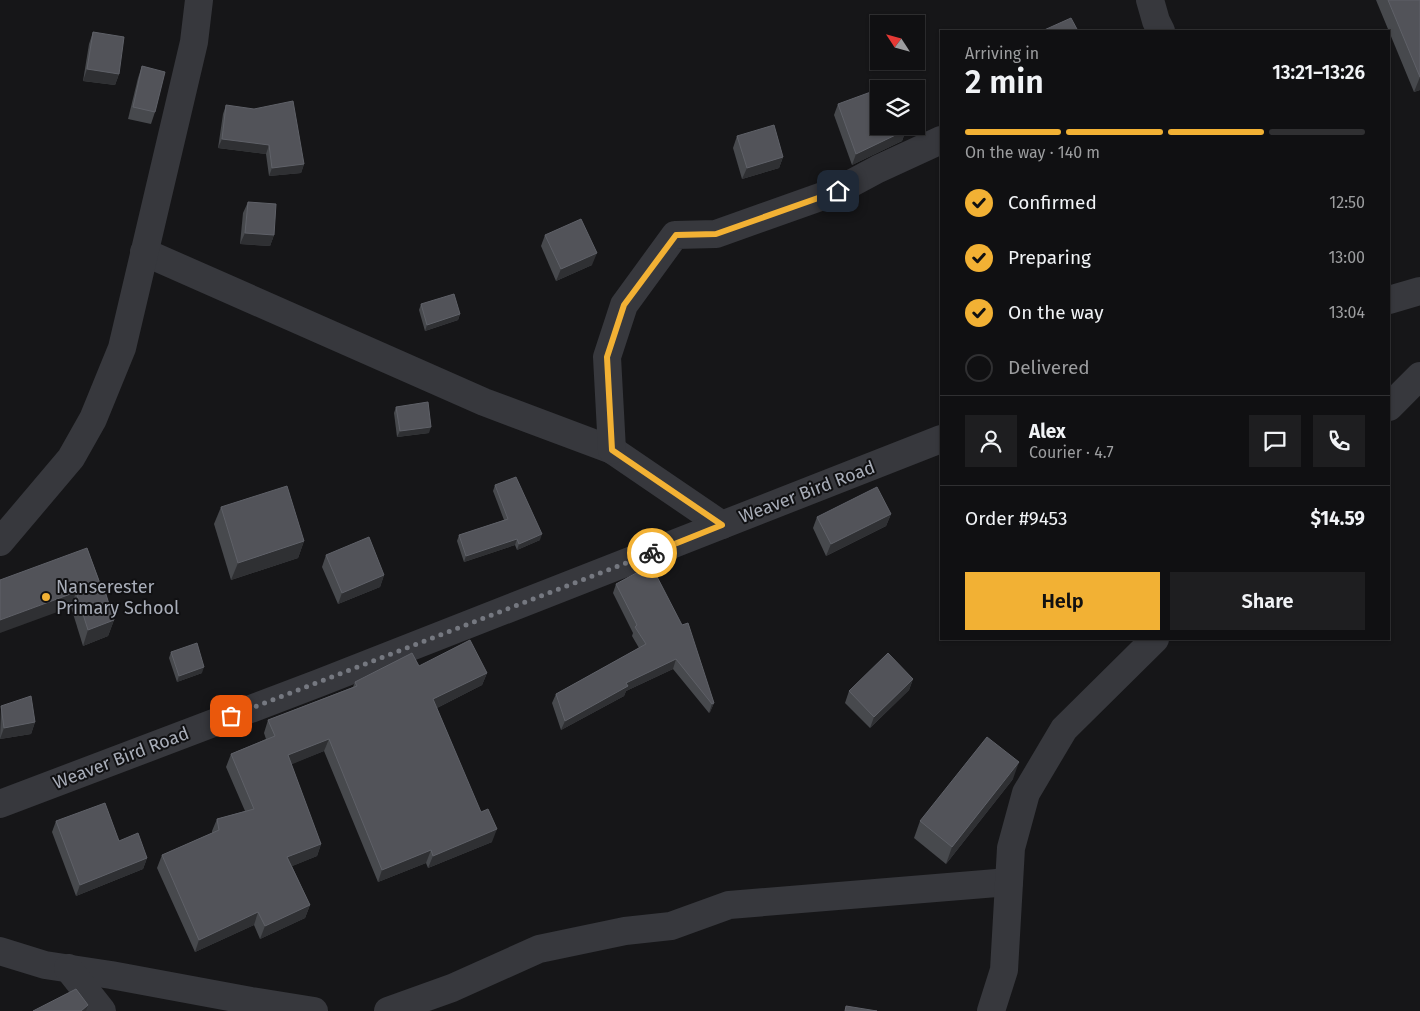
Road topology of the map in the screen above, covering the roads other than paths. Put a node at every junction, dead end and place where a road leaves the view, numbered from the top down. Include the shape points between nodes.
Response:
1 (199, 0) edge
2 (1150, 0) edge
3 (1161, 30) edge
4 (940, 140) edge
5 (144, 252) junction
6 (1420, 291) edge
7 (1390, 300) edge
8 (1420, 376) edge
9 (1390, 406) edge
10 (940, 439) edge
11 (612, 450) junction
12 (722, 525) junction
13 (0, 542) edge
14 (1154, 640) edge
15 (0, 804) edge
16 (1009, 882) junction
17 (0, 950) edge
18 (68, 968) junction
19 (102, 1011) edge
20 (314, 1011) edge
21 (388, 1011) edge
22 (991, 1011) edge

1 - 5 street via 194,42
2 - 3 street
4 - 11 street via 838,191 716,234 676,235 624,305 607,357
5 - 11 street via 484,402
5 - 13 street via 122,348 93,419 70,458
6 - 7 street
8 - 9 street
10 - 12 street, Weaver Bird Road
11 - 12 street
12 - 15 street, Weaver Bird Road
14 - 16 street via 1059,737 1026,793 1011,848
16 - 21 street via 729,905 671,926 625,931 539,949 452,988
16 - 22 street via 1004,970
17 - 18 street via 45,965
18 - 19 street
18 - 20 street

